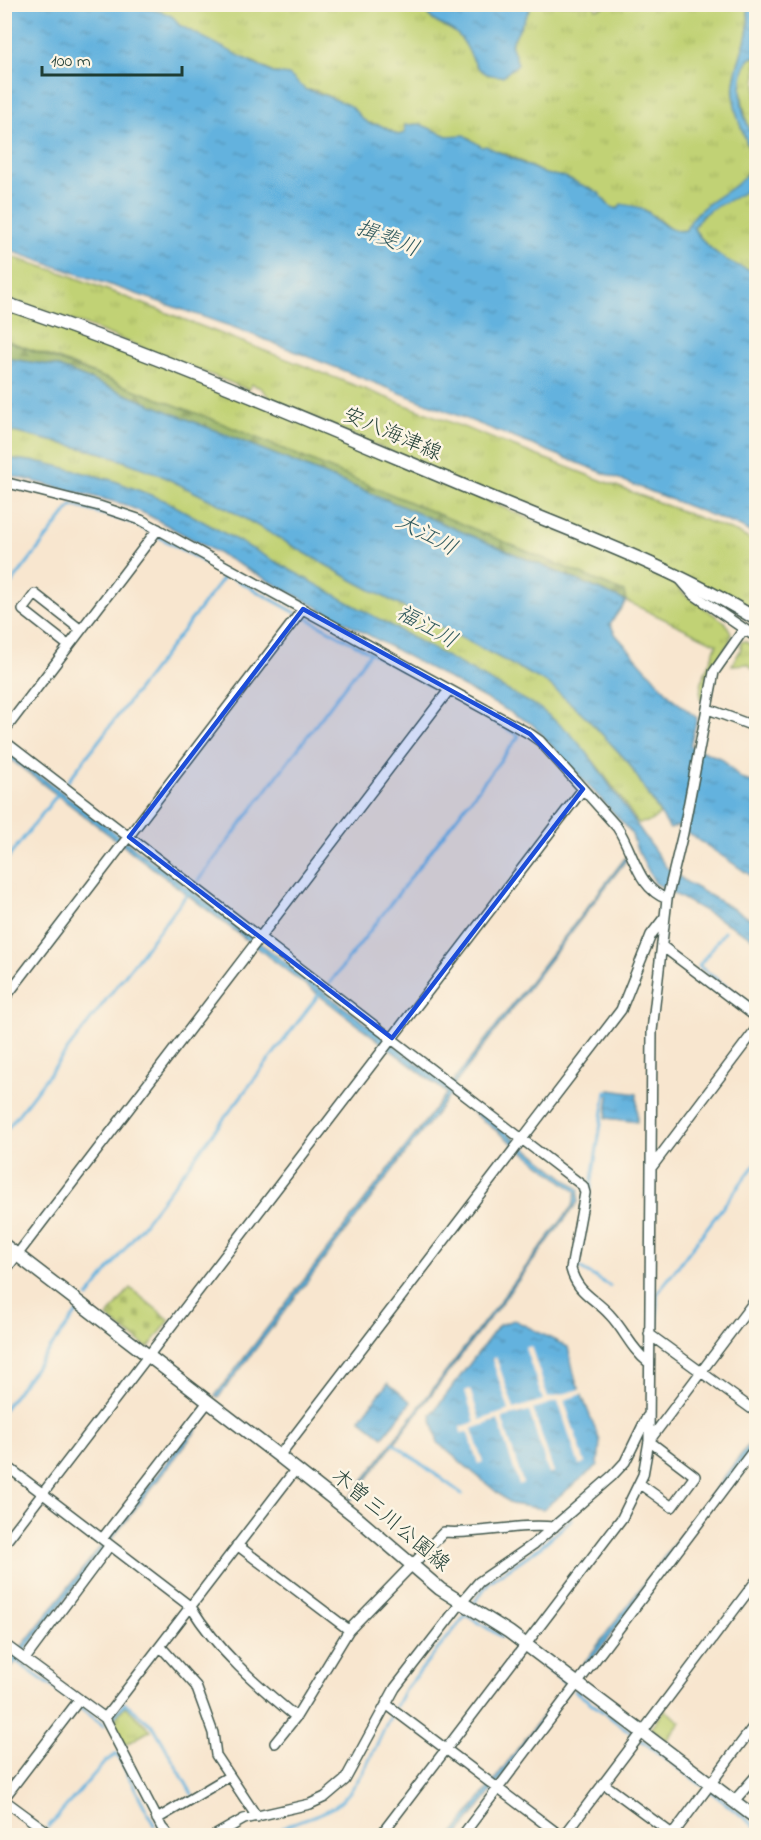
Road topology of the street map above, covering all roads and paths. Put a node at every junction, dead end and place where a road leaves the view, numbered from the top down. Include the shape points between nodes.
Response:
1 (4, 303) edge
2 (4, 482) edge
3 (158, 529) junction
4 (679, 577) junction
5 (303, 609) junction
6 (756, 619) edge
7 (744, 629) junction
8 (81, 630) junction
9 (756, 637) edge
10 (756, 645) edge
11 (69, 646) junction
12 (449, 690) junction
13 (708, 709) junction
14 (756, 728) edge
15 (4, 731) edge
16 (4, 741) edge
17 (583, 789) junction
18 (126, 840) junction
19 (667, 899) junction
20 (665, 916) junction
21 (258, 942) junction
22 (662, 946) junction
23 (4, 999) edge
24 (756, 1017) edge
25 (756, 1029) edge
26 (389, 1041) junction
27 (520, 1143) junction
28 (651, 1168) junction
29 (4, 1245) edge
30 (17, 1255) junction
31 (4, 1272) edge
32 (756, 1299) edge
33 (649, 1334) junction
34 (148, 1356) junction
35 (649, 1363) junction
36 (702, 1370) junction
37 (208, 1402) junction
38 (756, 1412) edge
39 (647, 1417) junction
40 (649, 1441) junction
41 (756, 1447) edge
42 (279, 1456) junction
43 (4, 1464) edge
44 (296, 1469) junction
45 (639, 1484) junction
46 (42, 1494) junction
47 (554, 1527) junction
48 (106, 1542) junction
49 (4, 1544) edge
50 (237, 1545) junction
51 (412, 1567) junction
52 (756, 1581) edge
53 (461, 1603) junction
54 (191, 1607) junction
55 (349, 1630) junction
56 (4, 1644) edge
57 (525, 1644) junction
58 (161, 1647) junction
59 (21, 1656) junction
60 (578, 1683) junction
61 (79, 1700) junction
62 (386, 1704) junction
63 (296, 1717) junction
64 (105, 1718) junction
65 (756, 1723) edge
66 (642, 1731) junction
67 (275, 1743) dead end
68 (446, 1748) junction
69 (756, 1776) edge
70 (228, 1778) junction
71 (603, 1782) junction
72 (711, 1784) junction
73 (495, 1786) junction
74 (4, 1799) edge
75 (734, 1801) junction
76 (257, 1816) junction
77 (756, 1818) edge
78 (158, 1819) junction
79 (661, 1832) edge
80 (674, 1835) edge
81 (53, 1836) edge
82 (169, 1836) edge
83 (214, 1836) edge
84 (380, 1836) edge
85 (462, 1836) edge
86 (563, 1836) edge

1 - 4 main road, 安八海津線 via 168,362
2 - 3 street via 99,506
3 - 5 street
3 - 8 street
4 - 6 main road, 安八海津線
4 - 7 street via 693,594
5 - 12 street
5 - 18 street
7 - 9 street
7 - 10 street
7 - 13 street via 714,672
8 - 11 street
8 - 11 street via 35,594 23,610
11 - 15 street
12 - 17 street via 540,741
12 - 21 street
13 - 14 street
13 - 19 street
16 - 18 street
17 - 19 street via 627,842 644,884
17 - 26 street
18 - 21 street
18 - 23 street
19 - 20 street
20 - 22 street
20 - 27 street via 651,935 621,1010
21 - 26 street
21 - 30 street
22 - 24 street
22 - 28 street via 652,1031
25 - 28 street
26 - 27 street via 453,1085
26 - 34 street
27 - 35 street via 583,1186 585,1194 571,1269 574,1281 612,1317 635,1352
27 - 42 street
28 - 33 street
29 - 30 main road, 木曽三川公園線
30 - 31 street
30 - 34 main road, 木曽三川公園線
32 - 36 street
33 - 35 street
33 - 36 street
34 - 37 main road, 木曽三川公園線
34 - 46 street
35 - 39 street
36 - 38 street
36 - 40 street
37 - 42 main road, 木曽三川公園線
37 - 48 street
39 - 40 street
39 - 47 street via 625,1462
40 - 45 street
40 - 45 street via 695,1476 672,1507
41 - 60 street
42 - 44 main road, 木曽三川公園線
43 - 46 street
44 - 50 street
44 - 51 main road, 木曽三川公園線
45 - 57 street via 622,1518
46 - 48 street
46 - 49 street
47 - 51 street via 536,1525 467,1534 444,1532
47 - 53 street via 479,1582
48 - 54 street
48 - 59 street
50 - 54 street
50 - 55 street
51 - 53 main road, 木曽三川公園線
51 - 55 street
52 - 66 street
53 - 57 main road, 木曽三川公園線
53 - 62 street
54 - 58 street
54 - 63 street via 206,1632 235,1663
55 - 63 street
56 - 59 street
57 - 60 main road, 木曽三川公園線
57 - 68 street
58 - 64 street
58 - 70 street via 196,1686 213,1733 216,1755
59 - 61 street
60 - 66 main road, 木曽三川公園線
60 - 73 street
61 - 64 street
61 - 74 street
62 - 68 street
62 - 76 street via 345,1780 335,1789 310,1804
63 - 67 street
64 - 78 street
65 - 72 street
66 - 71 street
66 - 72 main road, 木曽三川公園線
68 - 73 street
68 - 84 street
69 - 75 street
70 - 76 street
70 - 78 street
71 - 79 street
71 - 86 street
72 - 75 main road, 木曽三川公園線
72 - 80 street
73 - 85 street
73 - 86 street
74 - 81 street
75 - 77 main road, 木曽三川公園線
76 - 83 street via 231,1824
78 - 82 street
79 - 80 street

